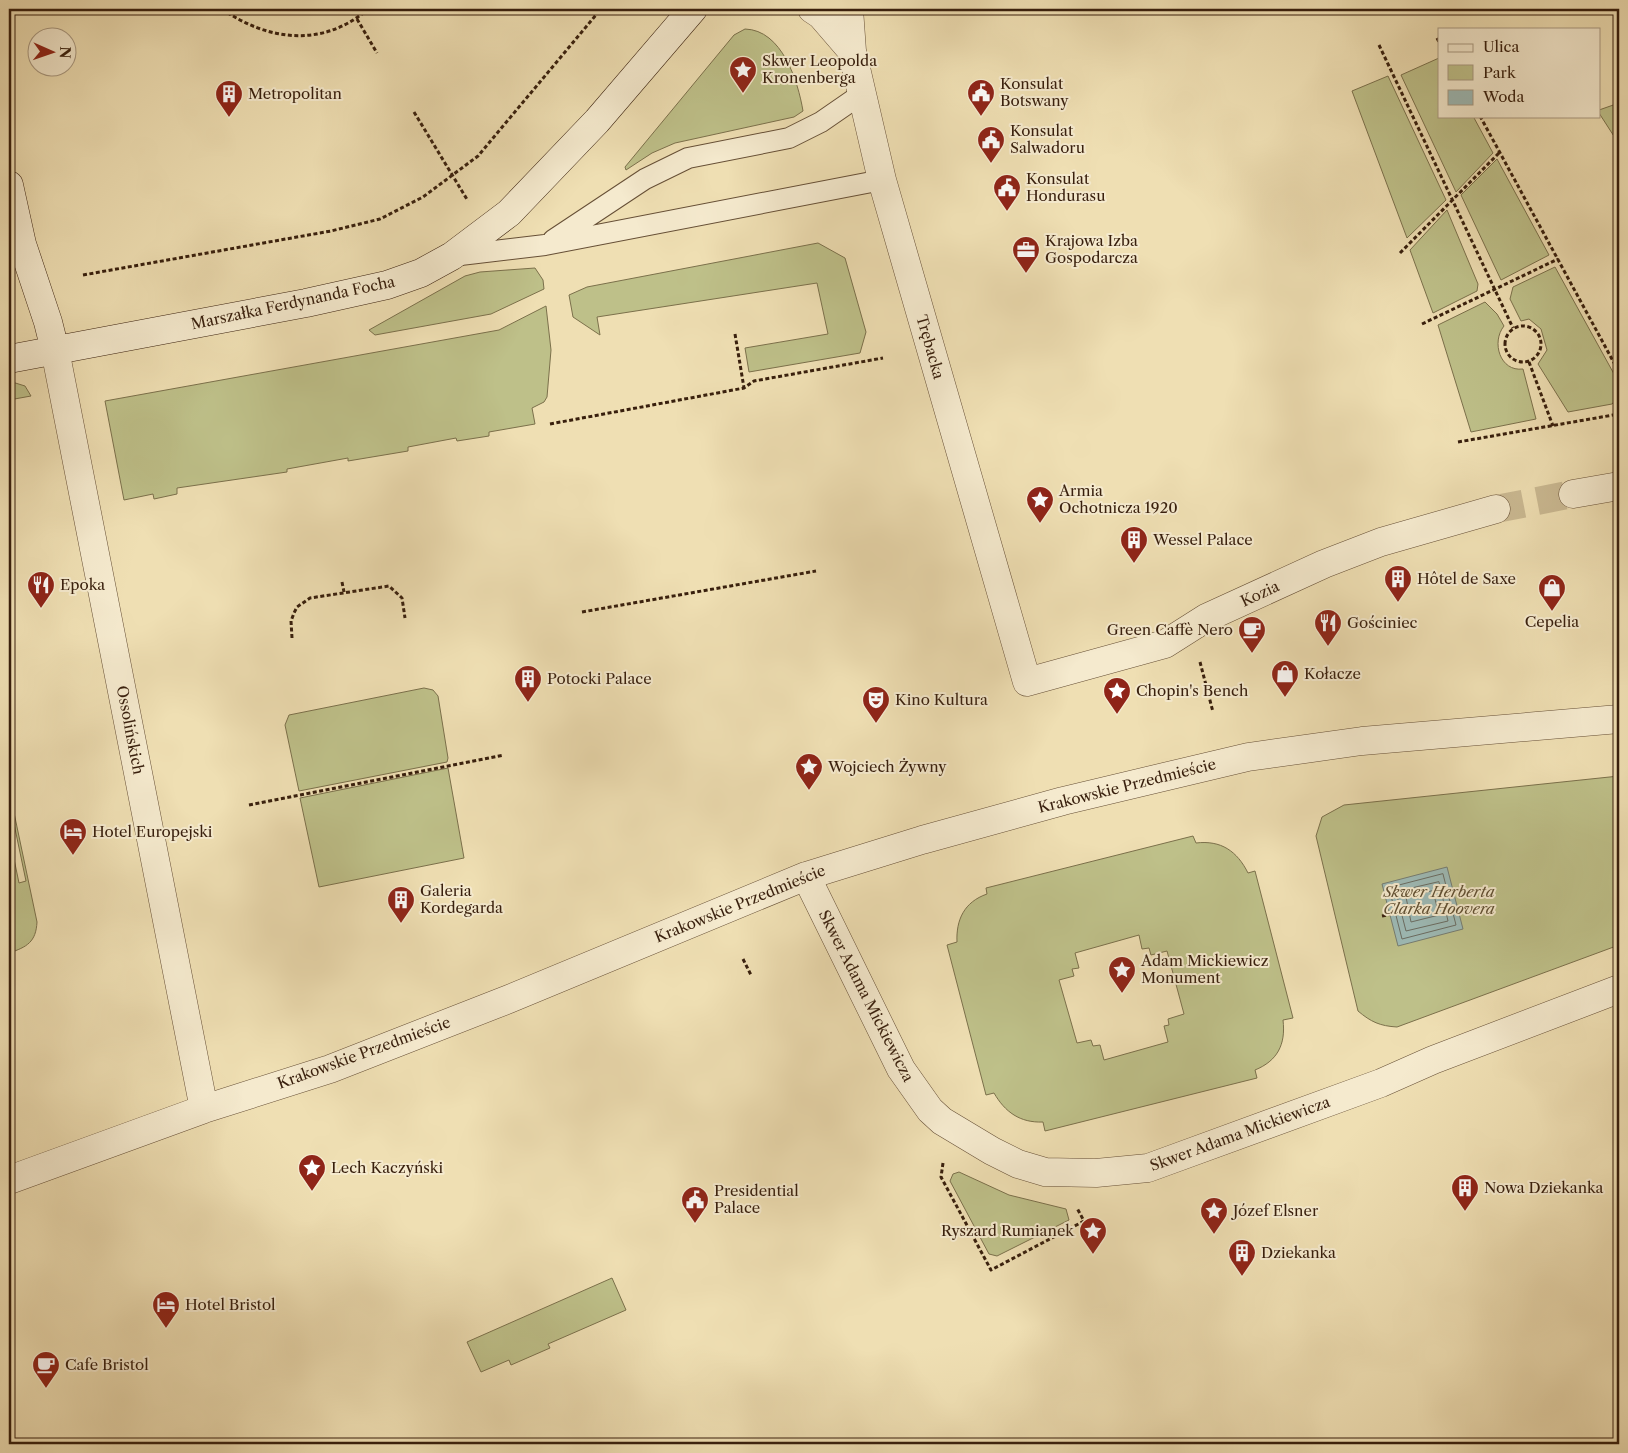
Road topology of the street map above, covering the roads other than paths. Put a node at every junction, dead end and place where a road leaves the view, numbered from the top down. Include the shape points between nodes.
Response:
1 (705, 9) edge
2 (812, 9) edge
3 (849, 9) edge
4 (687, 16) edge
5 (852, 51) junction
6 (863, 93) junction
7 (882, 180) junction
8 (9, 185) edge
9 (545, 245) junction
10 (15, 251) edge
11 (452, 256) junction
12 (55, 350) junction
13 (9, 359) edge
14 (1619, 486) edge
15 (1573, 494) tunnel mouth
16 (1496, 509) tunnel mouth
17 (1027, 682) joint
18 (1619, 719) edge
19 (806, 876) junction
20 (1619, 989) edge
21 (204, 1109) junction
22 (9, 1180) edge

1 - 4 street, Marszałka Ferdynanda Focha
2 - 5 street
3 - 5 street, Trębacka
4 - 11 street, Marszałka Ferdynanda Focha via 597,121 509,213
5 - 6 street, Trębacka
6 - 7 street, Trębacka
6 - 9 lane via 821,122 789,138 688,158 645,179
7 - 9 lane
7 - 17 street, Trębacka
8 - 10 street, Ossolińskich
9 - 11 lane
10 - 12 street, Ossolińskich via 48,322
11 - 12 street, Marszałka Ferdynanda Focha via 421,273 387,285
12 - 13 street, Marszałka Ferdynanda Focha
12 - 21 street, Ossolińskich
14 - 15 street
16 - 17 street, Kozia via 1381,542 1333,561 1206,618 1165,644
18 - 19 street, Krakowskie Przedmieście via 1362,741 1248,757 1063,801
19 - 20 street, Skwer Adama Mickiewicza via 901,1069 930,1110 957,1131 1018,1164 1045,1172 1096,1174 1155,1166 1381,1083
19 - 21 street, Krakowskie Przedmieście via 330,1069
21 - 22 street, Krakowskie Przedmieście

